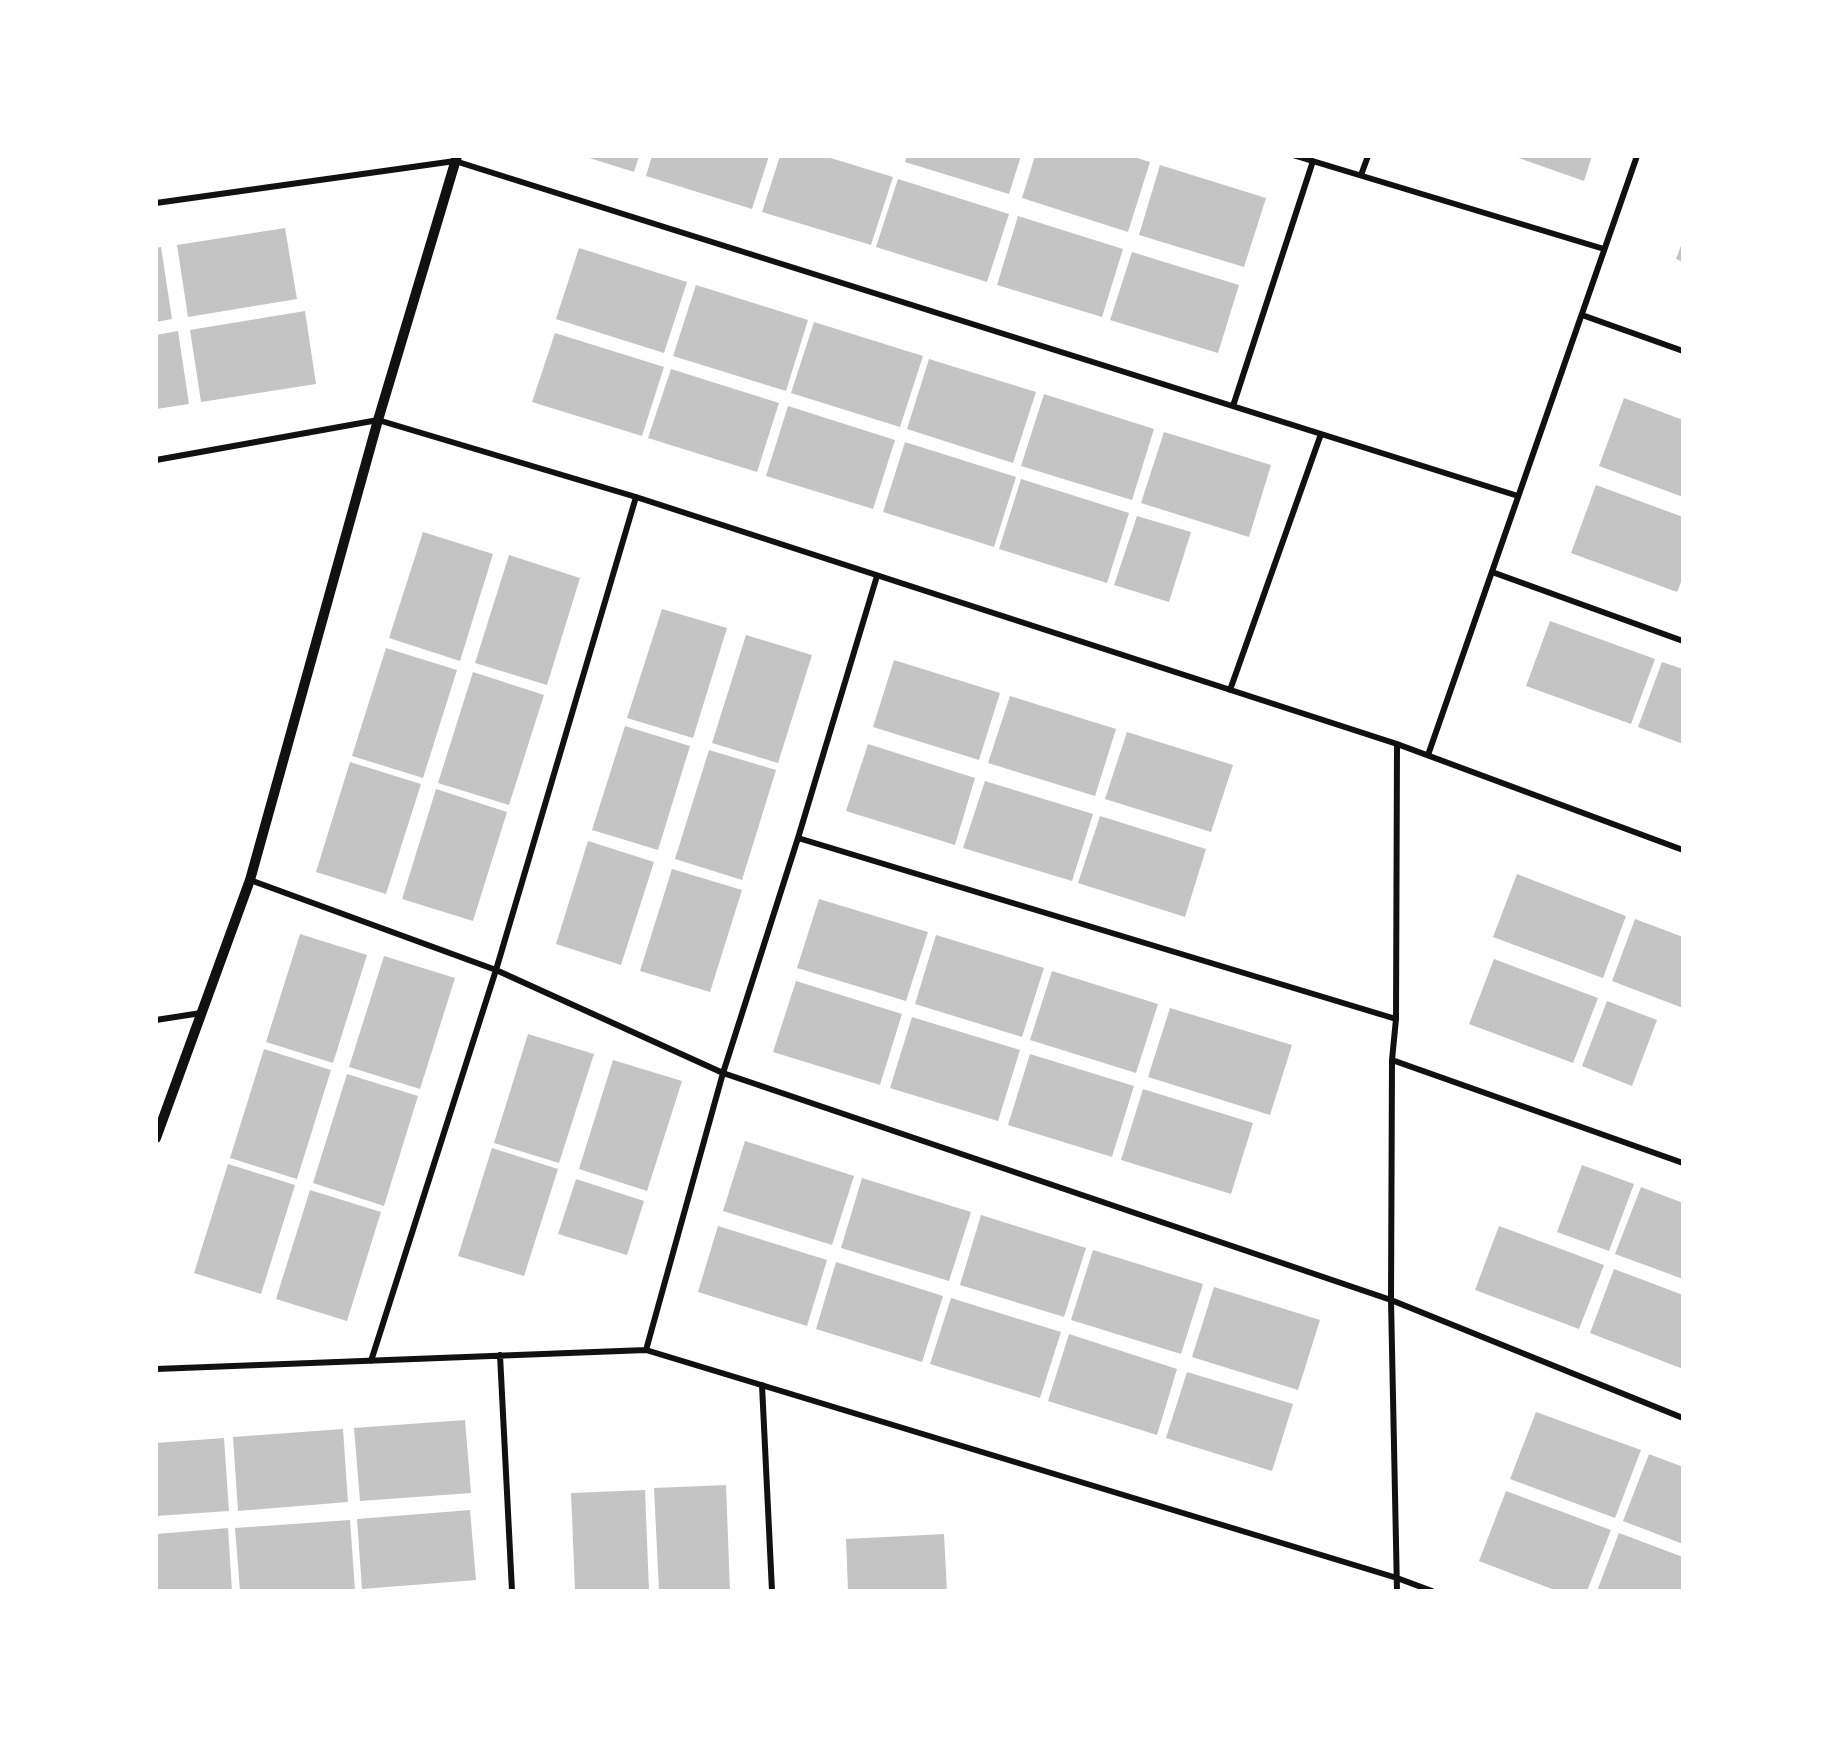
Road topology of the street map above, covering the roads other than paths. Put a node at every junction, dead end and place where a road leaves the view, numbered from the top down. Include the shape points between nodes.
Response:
1 (1296, 156) edge
2 (1368, 156) edge
3 (1637, 156) edge
4 (456, 159) edge
5 (1313, 161) junction
6 (1361, 175) junction
7 (156, 203) edge
8 (1604, 249) junction
9 (1582, 315) junction
10 (1683, 351) edge
11 (1233, 406) junction
12 (378, 420) junction
13 (1321, 434) junction
14 (156, 460) edge
15 (1518, 496) junction
16 (636, 497) junction
17 (1492, 572) junction
18 (877, 576) junction
19 (1683, 640) edge
20 (1230, 690) junction
21 (1397, 744) junction
22 (1428, 755) junction
23 (798, 838) junction
24 (1683, 850) edge
25 (250, 880) junction
26 (496, 970) junction
27 (201, 1013) junction
28 (1396, 1019) junction
29 (156, 1020) edge
30 (1392, 1060) junction
31 (723, 1073) junction
32 (156, 1138) edge
33 (1683, 1163) edge
34 (1391, 1300) junction
35 (646, 1350) junction
36 (500, 1356) junction
37 (371, 1361) junction
38 (156, 1369) edge
39 (762, 1385) junction
40 (1683, 1418) edge
41 (1396, 1578) junction
42 (512, 1591) edge
43 (772, 1591) edge
44 (1397, 1591) edge
45 (1432, 1591) edge

1 - 5 street
2 - 6 street
3 - 8 street
4 - 7 street
4 - 11 street
4 - 12 street
5 - 6 street
5 - 11 street
6 - 8 street
8 - 9 street
9 - 10 street
9 - 15 street
11 - 13 street
12 - 14 street
12 - 16 street
12 - 25 street
13 - 15 street
13 - 20 street
15 - 17 street
16 - 18 street
16 - 26 street
17 - 19 street
17 - 22 street
18 - 20 street
18 - 23 street
20 - 21 street
21 - 22 street
21 - 28 street
22 - 24 street
23 - 28 street
23 - 31 street
25 - 26 street
25 - 27 street
26 - 31 street
26 - 37 street
27 - 29 street
27 - 32 street
28 - 30 street
30 - 33 street
30 - 34 street
31 - 34 street
31 - 35 street
34 - 40 street
34 - 41 street
35 - 36 street
35 - 39 street
36 - 37 street
36 - 42 street
37 - 38 street
39 - 41 street
39 - 43 street
41 - 44 street
41 - 45 street

